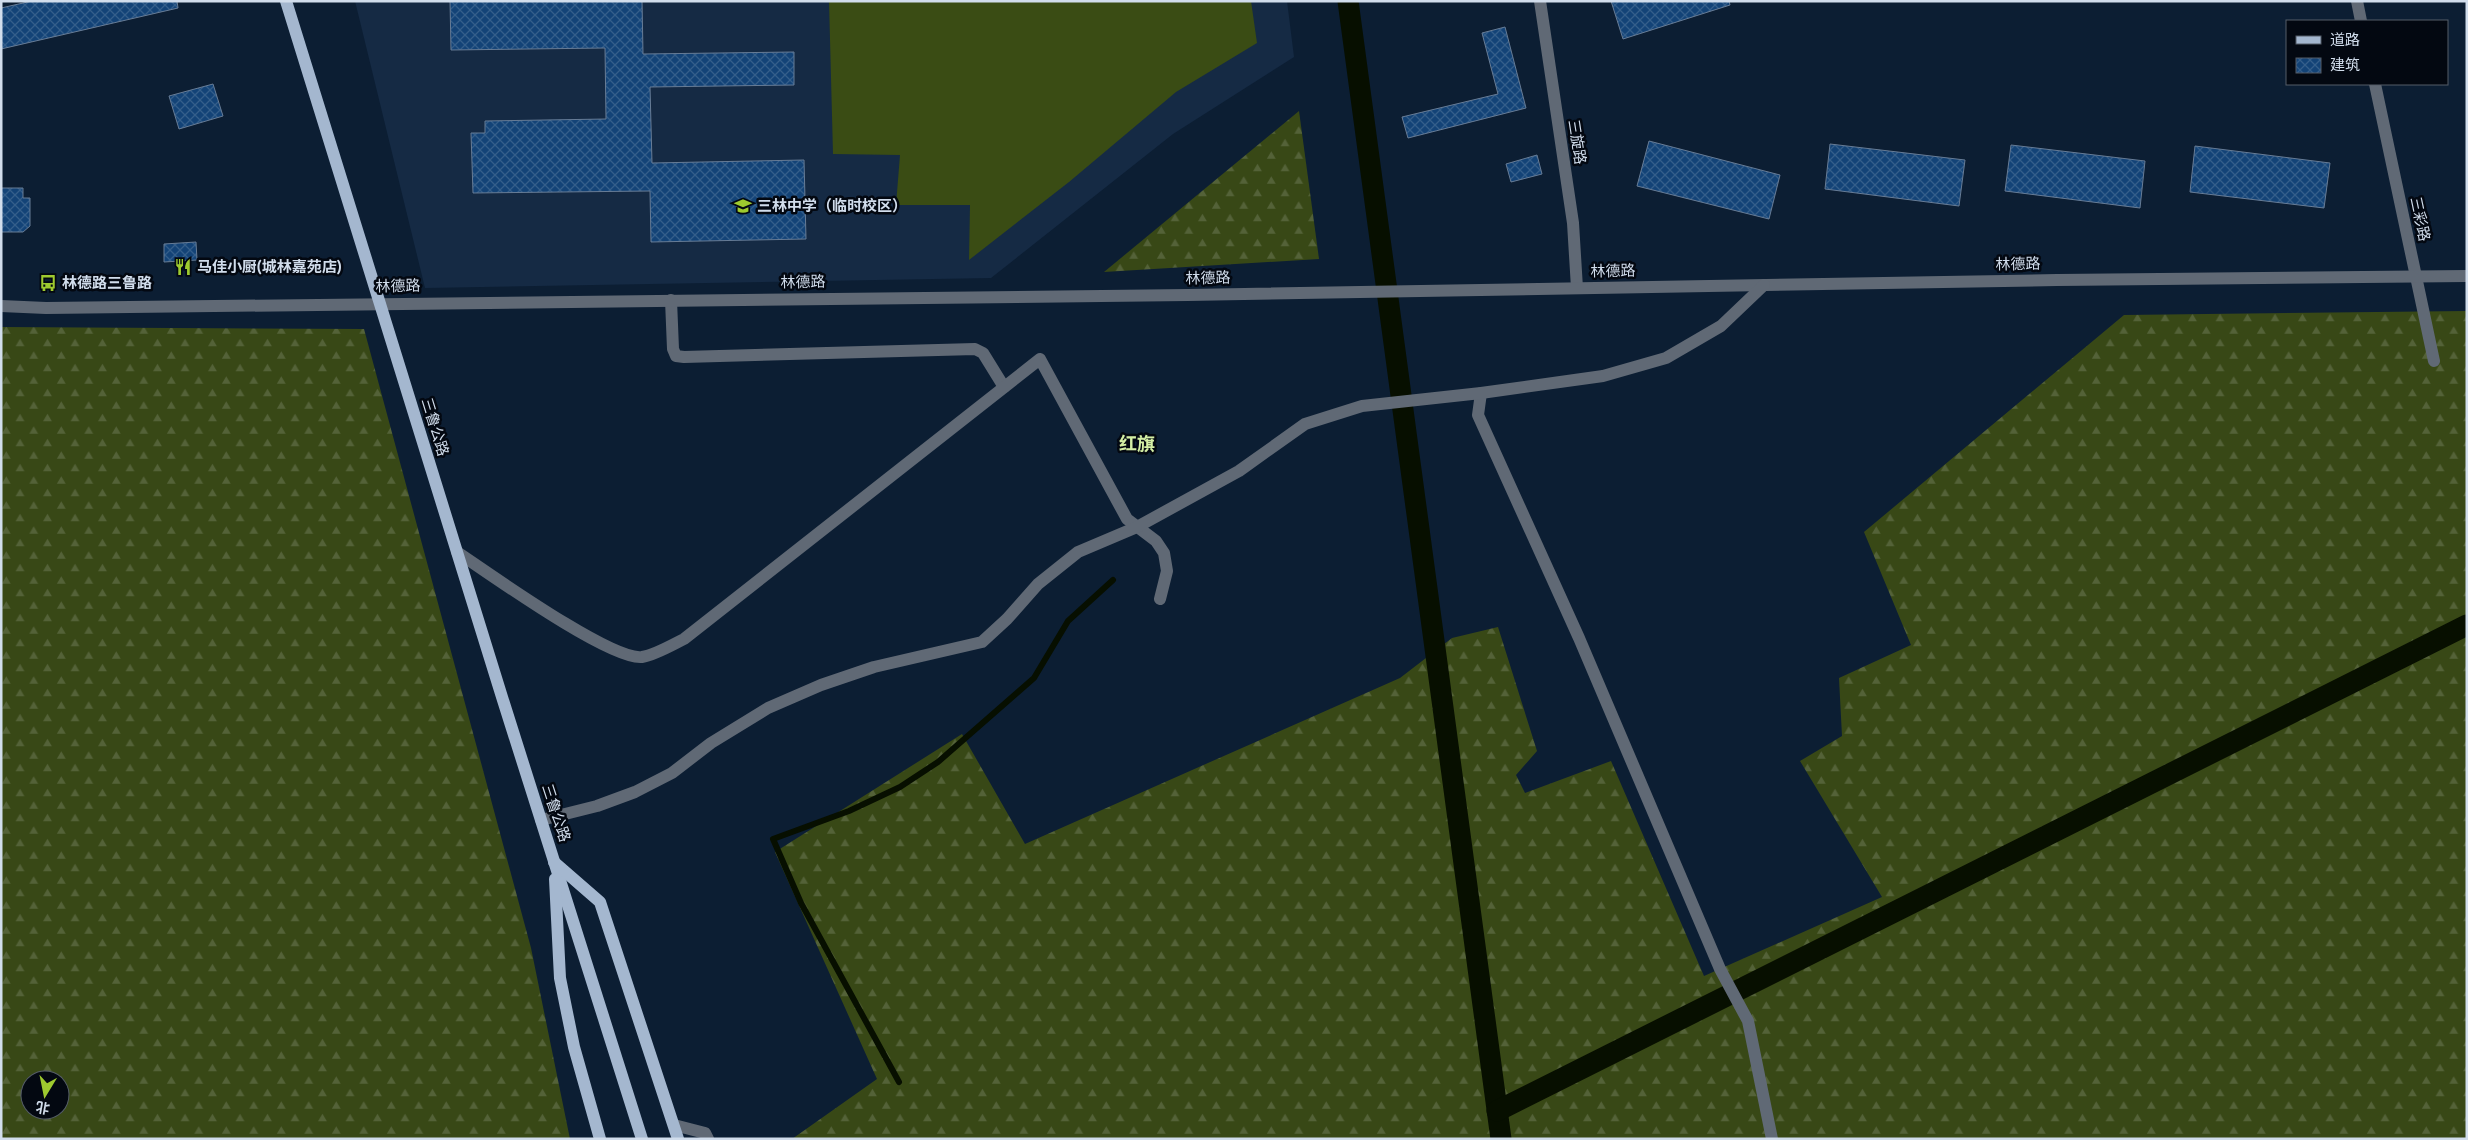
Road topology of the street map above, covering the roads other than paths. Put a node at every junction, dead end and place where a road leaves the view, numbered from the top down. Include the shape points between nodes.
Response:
1 (1540, 1) edge
2 (2357, 1) edge
3 (288, 2) edge
4 (2361, 20) edge
5 (2375, 85) edge
6 (2416, 275) junction
7 (2467, 276) edge
8 (1764, 285) junction
9 (1576, 288) junction
10 (671, 300) junction
11 (380, 303) junction
12 (1, 306) edge
13 (2434, 361) dead end
14 (1004, 387) junction
15 (1481, 393) junction
16 (1137, 527) junction
17 (457, 552) junction
18 (1160, 599) dead end
19 (541, 820) junction
20 (554, 862) junction
21 (674, 1125) junction
22 (600, 1139) edge
23 (642, 1139) edge
24 (678, 1139) edge
25 (708, 1139) edge
26 (1772, 1139) edge

1 - 9 street, 三旋路 via 1573,223
2 - 4 street
3 - 11 main road, 三鲁公路
5 - 6 street, 三彩路
6 - 7 street, 林德路
6 - 8 street, 林德路
6 - 13 street, 三彩路
8 - 9 street, 林德路
8 - 15 street via 1721,326 1666,358 1603,376
9 - 10 street, 林德路
10 - 11 street, 林德路
10 - 14 street via 676,356 975,349 983,353
11 - 12 street, 林德路
11 - 17 main road, 三鲁公路
14 - 16 street via 1040,359 1127,519
14 - 17 street via 684,640 641,657 615,650 583,634
15 - 16 street via 1362,406 1305,424 1239,471
15 - 26 street via 1478,416 1579,638 1720,969 1748,1021
16 - 18 street via 1156,541 1164,553 1168,570
16 - 19 street via 1078,552 1038,584 982,642 874,667 821,685 768,708 711,743 672,773 635,792 597,806
17 - 19 main road, 三鲁公路
19 - 20 main road, 三鲁公路
20 - 21 main road, 三鲁公路 via 600,902
20 - 22 main road, 三鲁公路 via 560,978 574,1047
20 - 23 main road, 三鲁公路
21 - 24 main road, 三鲁公路
21 - 25 street via 705,1133

